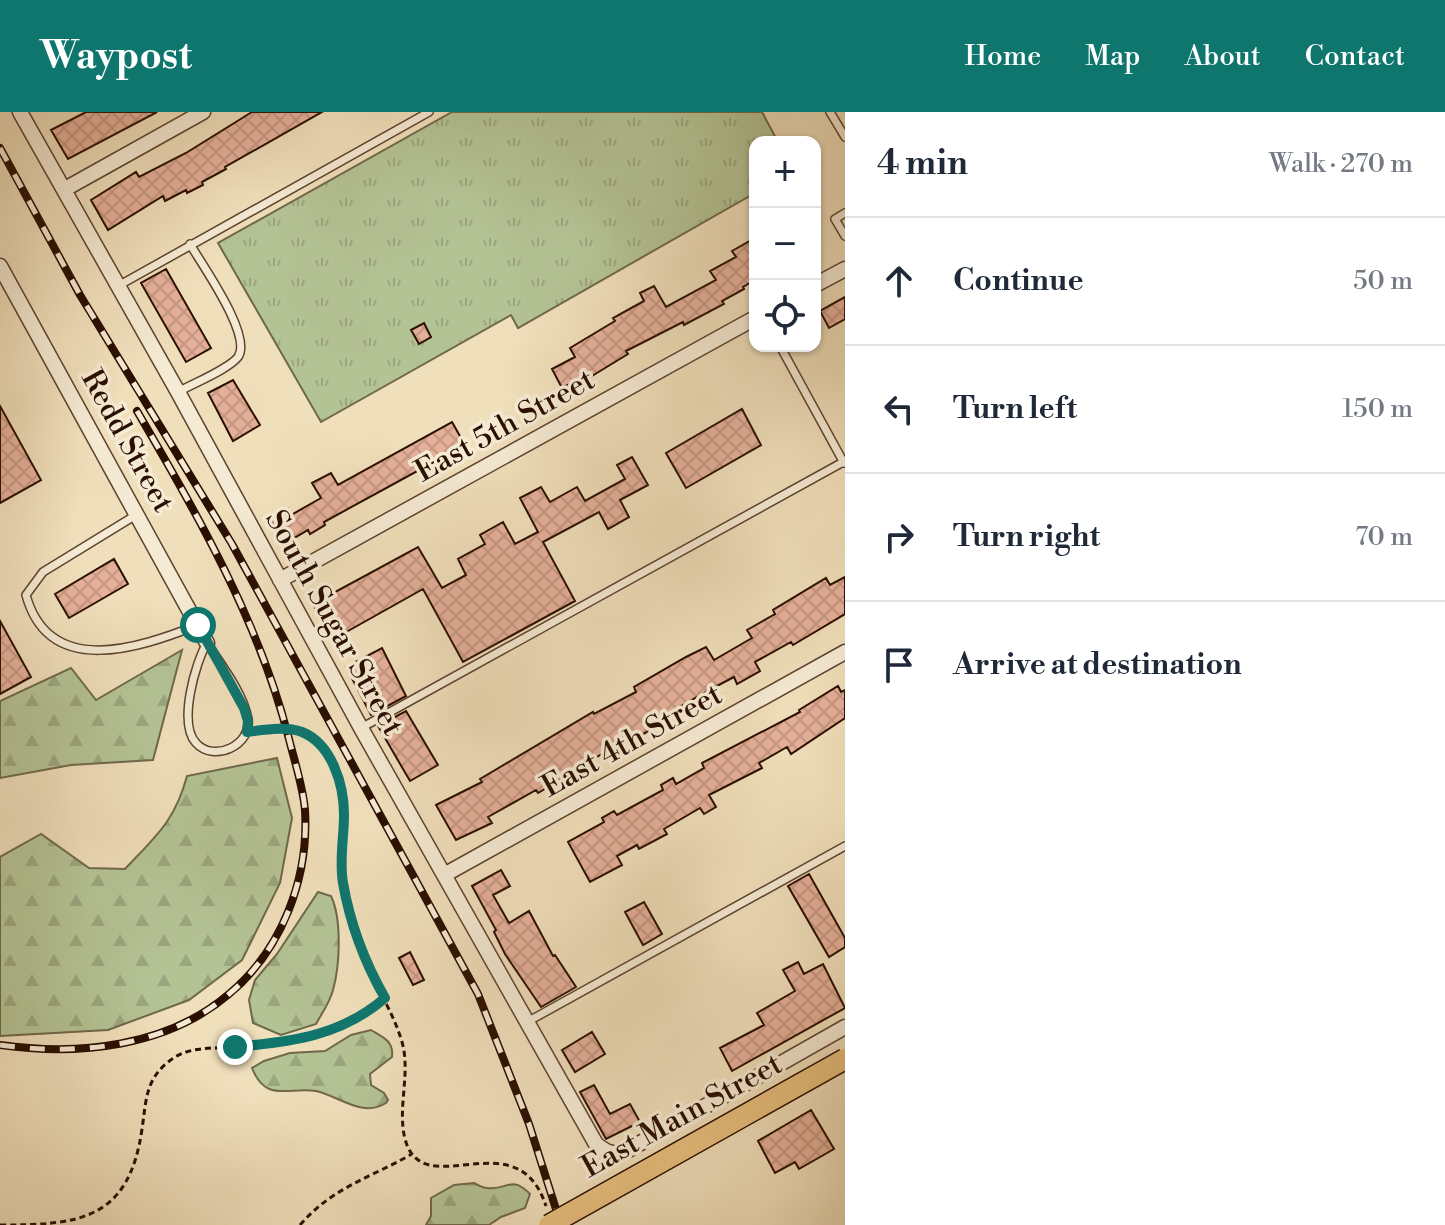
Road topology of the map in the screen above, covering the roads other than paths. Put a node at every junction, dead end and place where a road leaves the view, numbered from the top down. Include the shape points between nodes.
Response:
1 (20, 112) edge
2 (203, 112) edge
3 (429, 112) edge
4 (830, 112) edge
5 (845, 137) edge
6 (65, 189) junction
7 (845, 213) edge
8 (845, 236) edge
9 (190, 244) junction
10 (0, 266) edge
11 (845, 269) edge
12 (821, 282) edge
13 (118, 286) junction
14 (749, 321) edge
15 (783, 352) edge
16 (178, 392) junction
17 (844, 463) edge
18 (138, 514) junction
19 (280, 580) junction
20 (198, 625) junction
21 (207, 643) junction
22 (845, 652) edge
23 (361, 728) junction
24 (845, 846) edge
25 (444, 875) junction
26 (527, 1022) junction
27 (845, 1027) edge
28 (845, 1059) edge
29 (609, 1153) joint
30 (549, 1220) edge

1 - 6 street, South Sugar Street
2 - 6 street
3 - 9 lane
4 - 5 lane
6 - 13 street, South Sugar Street
7 - 8 lane via 835,219
9 - 13 lane
9 - 16 lane via 231,314 241,347 238,358
10 - 18 street, Redd Street
11 - 12 street
13 - 16 street, South Sugar Street
14 - 19 street, East 5th Street
15 - 17 lane
16 - 19 street, South Sugar Street
17 - 23 lane
18 - 20 street, Redd Street
18 - 20 lane via 43,572 26,595 32,617 57,643 78,650 107,651
19 - 23 street, South Sugar Street
20 - 21 street, Redd Street
21 - 21 lane via 248,721 238,744 221,751 197,744 189,731 191,691
22 - 25 street, East 4th Street
23 - 25 street, South Sugar Street
24 - 26 lane
25 - 26 street, South Sugar Street
26 - 29 street, South Sugar Street via 596,1144
27 - 29 street, East Main Street via 628,1150
28 - 30 main road, East Main Street, bridge

